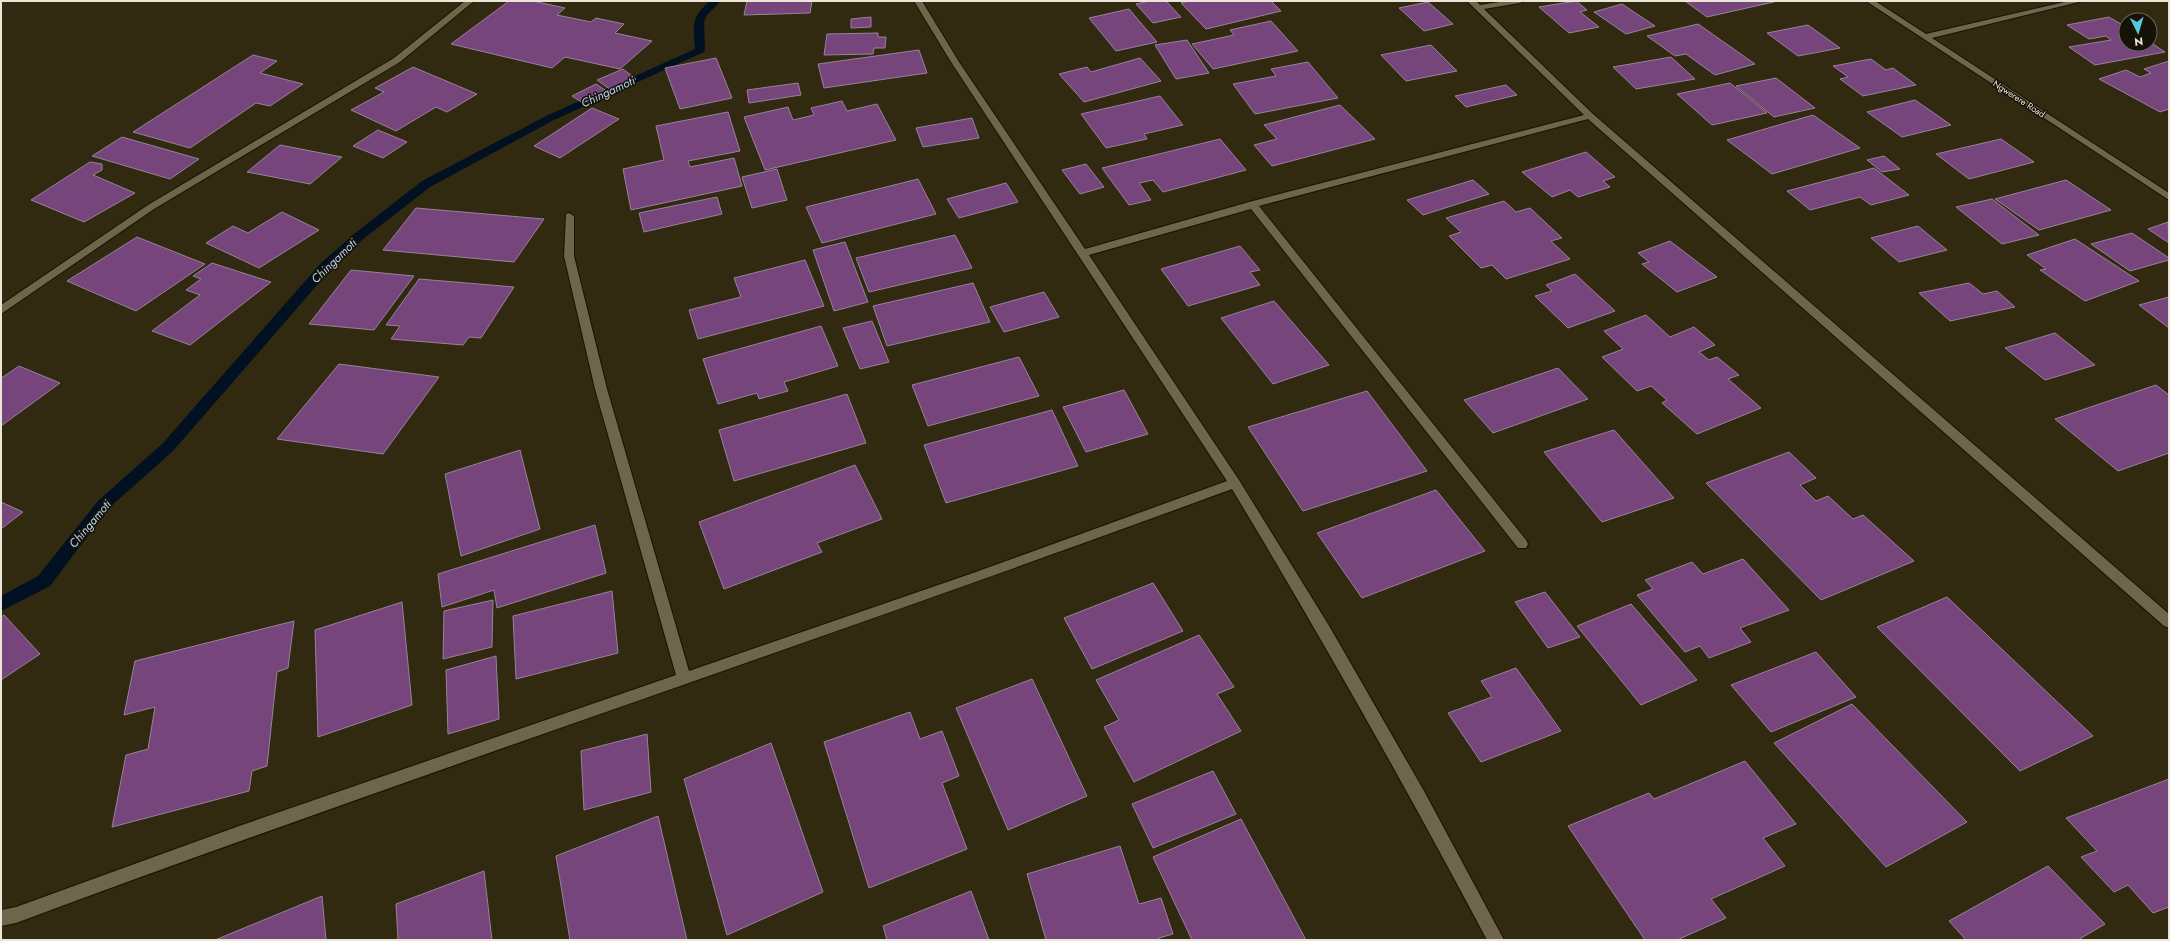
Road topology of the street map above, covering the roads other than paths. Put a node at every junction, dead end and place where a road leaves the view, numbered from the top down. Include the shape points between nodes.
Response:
1 (470, 1) edge
2 (918, 1) edge
3 (1520, 1) edge
4 (1870, 1) edge
5 (2079, 1) edge
6 (1475, 4) edge
7 (1925, 37) junction
8 (1590, 116) junction
9 (2169, 197) edge
10 (1252, 204) junction
11 (569, 216) dead end
12 (1083, 253) junction
13 (1, 310) edge
14 (1235, 483) junction
15 (1522, 544) dead end
16 (2169, 622) edge
17 (684, 678) junction
18 (1, 918) edge
19 (1496, 940) edge

1 - 13 street via 397,60 151,207
2 - 12 street via 955,62
3 - 6 street
4 - 7 street, Ngwerere Road
5 - 7 street
6 - 8 street
7 - 9 street, Ngwerere Road
8 - 10 street via 1500,137
8 - 16 street
10 - 12 street
10 - 15 street
11 - 17 street via 569,256 601,389
12 - 14 street
14 - 17 street via 978,577
14 - 19 street via 1323,628
17 - 18 street via 238,833 16,915

